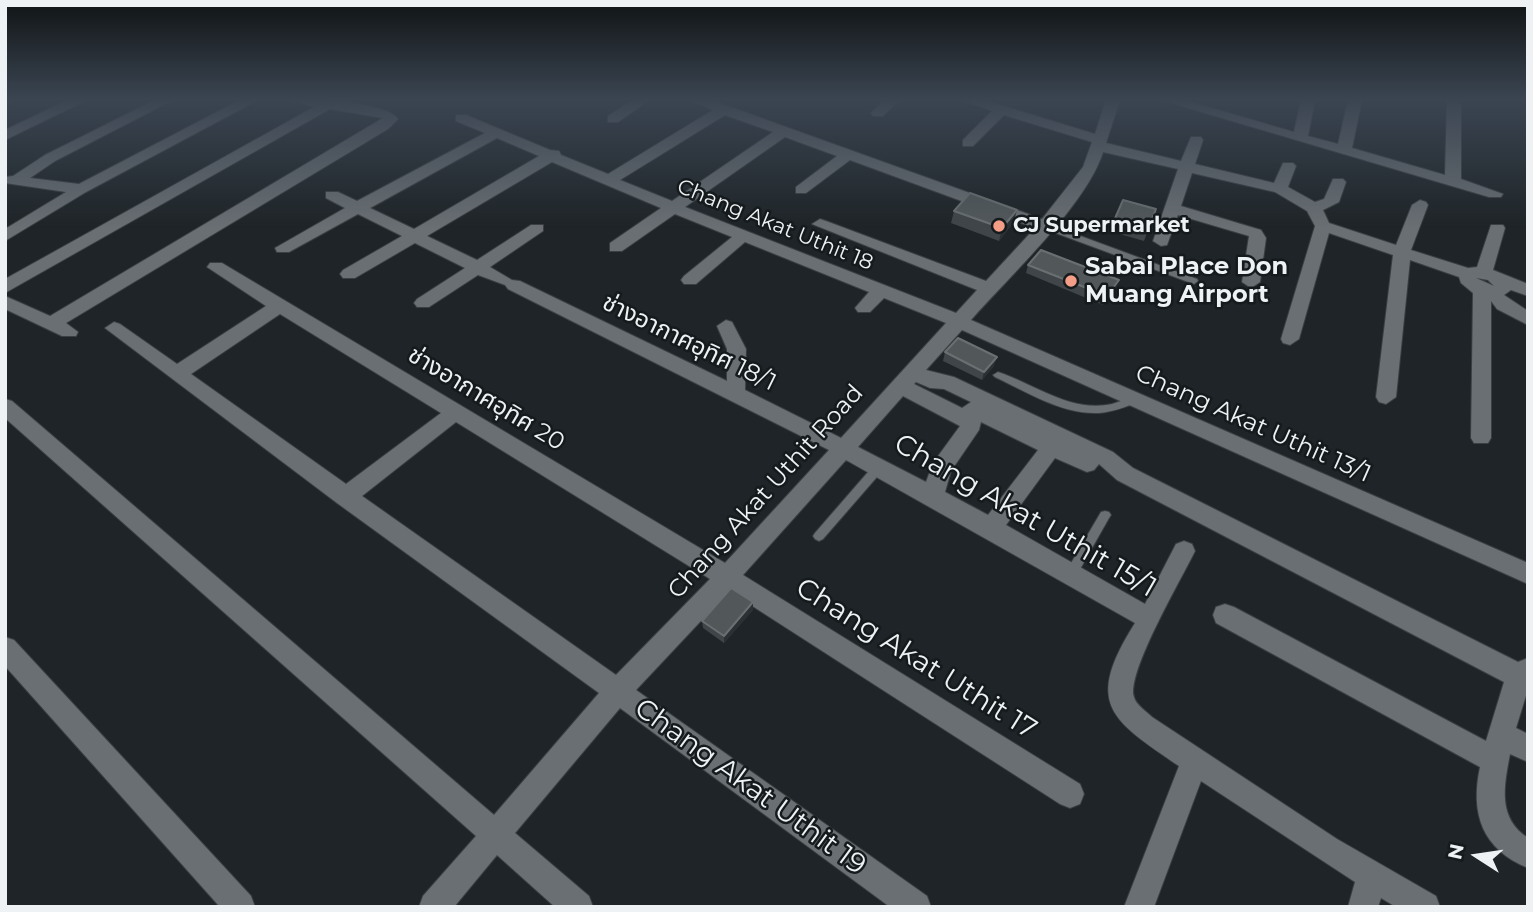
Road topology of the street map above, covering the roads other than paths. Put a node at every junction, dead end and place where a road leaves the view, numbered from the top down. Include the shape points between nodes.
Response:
1 (81, 143) edge
2 (170, 143) edge
3 (261, 143) edge
4 (355, 143) edge
5 (478, 143) edge
6 (525, 143) edge
7 (669, 143) edge
8 (767, 143) edge
9 (817, 143) edge
10 (1099, 143) joint
11 (1195, 143) edge
12 (1317, 143) edge
13 (1346, 143) edge
14 (1453, 143) edge
15 (1344, 150) junction
16 (554, 154) junction
17 (849, 154) junction
18 (1288, 166) dead end
19 (1186, 167) junction
20 (611, 178) junction
21 (10, 180) edge
22 (1338, 182) dead end
23 (1453, 182) junction
24 (81, 189) junction
25 (1280, 189) junction
26 (801, 190) dead end
27 (1494, 194) dead end
28 (332, 195) dead end
29 (1420, 205) dead end
30 (359, 207) junction
31 (674, 208) junction
32 (1314, 208) junction
33 (1173, 209) junction
34 (820, 224) dead end
35 (1045, 226) junction
36 (1323, 226) junction
37 (537, 228) dead end
38 (1497, 228) dead end
39 (416, 234) junction
40 (5, 236) edge
41 (743, 236) junction
42 (1161, 241) dead end
43 (616, 247) dead end
44 (283, 248) dead end
45 (1402, 253) junction
46 (216, 267) dead end
47 (478, 268) junction
48 (349, 274) dead end
49 (690, 280) dead end
50 (1194, 281) dead end
51 (1251, 282) dead end
52 (1486, 282) junction
53 (5, 287) edge
54 (988, 288) junction
55 (1528, 290) edge
56 (881, 291) junction
57 (5, 302) edge
58 (423, 303) dead end
59 (280, 305) junction
60 (864, 308) dead end
61 (1528, 319) edge
62 (958, 321) junction
63 (52, 323) junction
64 (726, 327) dead end
65 (114, 328) dead end
66 (69, 332) dead end
67 (1290, 339) dead end
68 (176, 374) junction
69 (999, 375) dead end
70 (914, 379) junction
71 (735, 391) junction
72 (1386, 397) dead end
73 (1133, 400) junction
74 (5, 406) edge
75 (457, 411) junction
76 (1481, 438) dead end
77 (842, 447) junction
78 (1051, 448) junction
79 (879, 467) junction
80 (1125, 474) junction
81 (933, 496) junction
82 (345, 498) junction
83 (1105, 515) dead end
84 (991, 528) junction
85 (818, 536) dead end
86 (1184, 551) dead end
87 (1071, 574) junction
88 (1528, 574) edge
89 (727, 577) junction
90 (1225, 615) dead end
91 (1150, 619) junction
92 (5, 648) edge
93 (1523, 673) edge
94 (618, 691) junction
95 (1498, 748) junction
96 (1528, 749) edge
97 (1195, 761) junction
98 (1070, 794) dead end
99 (496, 835) junction
100 (1528, 854) edge
101 (1371, 874) junction
102 (240, 907) edge
103 (434, 907) edge
104 (578, 907) edge
105 (916, 907) edge
106 (1139, 907) edge
107 (1363, 907) edge
108 (1425, 907) edge

1 - 21 street
2 - 24 street
3 - 53 street
4 - 63 street
5 - 30 street
6 - 16 street, Chang Akat Uthit 18
7 - 20 street
8 - 31 street
9 - 17 street
10 - 19 street
10 - 35 street, Chang Akat Uthit Road via 1086,180
11 - 19 street
12 - 15 street
13 - 15 street
14 - 23 street
15 - 23 street
16 - 20 street, Chang Akat Uthit 18
16 - 39 street
17 - 26 street
17 - 35 street
18 - 25 street
19 - 25 street
19 - 33 street
20 - 31 street, Chang Akat Uthit 18
21 - 24 street
22 - 32 street via 1331,202
23 - 27 street
24 - 40 street
25 - 32 street
28 - 30 street, ช่างอากาศอุทิศ 18/1
29 - 45 street
30 - 39 street, ช่างอากาศอุทิศ 18/1
30 - 44 street
31 - 41 street, Chang Akat Uthit 18
31 - 43 street
32 - 36 street
33 - 42 street
33 - 51 street via 1255,233
34 - 54 street
35 - 50 lane
35 - 54 street, Chang Akat Uthit Road via 1032,249
36 - 45 street
36 - 67 street
37 - 47 street
38 - 52 street
39 - 47 street, ช่างอากาศอุทิศ 18/1
39 - 48 street
41 - 49 street
41 - 56 street, Chang Akat Uthit 18
45 - 52 street
45 - 72 street
46 - 59 street, ช่างอากาศอุทิศ 20
47 - 58 street
47 - 71 street, ช่างอากาศอุทิศ 18/1
52 - 55 street
52 - 61 street via 1503,305
52 - 76 street
54 - 62 street, Chang Akat Uthit Road
56 - 60 street
56 - 62 street, Chang Akat Uthit 18
57 - 63 street
59 - 68 street
59 - 75 street, ช่างอากาศอุทิศ 20
62 - 70 street, Chang Akat Uthit Road
62 - 73 street, Chang Akat Uthit 13/1
63 - 66 street
64 - 71 street via 737,341 740,364
65 - 68 street, Chang Akat Uthit 19
68 - 82 street, Chang Akat Uthit 19
69 - 73 lane via 1073,408 1095,412
70 - 77 street, Chang Akat Uthit Road
70 - 78 street
70 - 80 street via 947,382 1106,458
70 - 81 street via 972,425 941,469
71 - 77 street, ช่างอากาศอุทิศ 18/1
73 - 88 street, Chang Akat Uthit 13/1
74 - 99 street
75 - 82 street
75 - 89 street, ช่างอากาศอุทิศ 20
77 - 79 street, Chang Akat Uthit 15/1
77 - 89 street, Chang Akat Uthit Road
78 - 80 street via 1099,469
78 - 84 street
79 - 81 street, Chang Akat Uthit 15/1
79 - 85 lane
80 - 93 street
81 - 84 street, Chang Akat Uthit 15/1
82 - 94 street, Chang Akat Uthit 19
83 - 87 lane
84 - 87 street, Chang Akat Uthit 15/1
86 - 91 street
87 - 91 street, Chang Akat Uthit 15/1
89 - 94 street, Chang Akat Uthit Road
89 - 98 street, Chang Akat Uthit 17
90 - 95 street
91 - 97 street, Chang Akat Uthit 15/1 via 1130,655 1120,694 1125,708 1143,726
92 - 102 street
93 - 95 street
94 - 99 street, Chang Akat Uthit Road
94 - 105 street, Chang Akat Uthit 19
95 - 96 street
95 - 100 street via 1491,797 1498,830
97 - 101 street, Chang Akat Uthit 15/1
97 - 106 street
99 - 103 street, Chang Akat Uthit Road
99 - 104 street
101 - 107 street
101 - 108 street, Chang Akat Uthit 15/1

